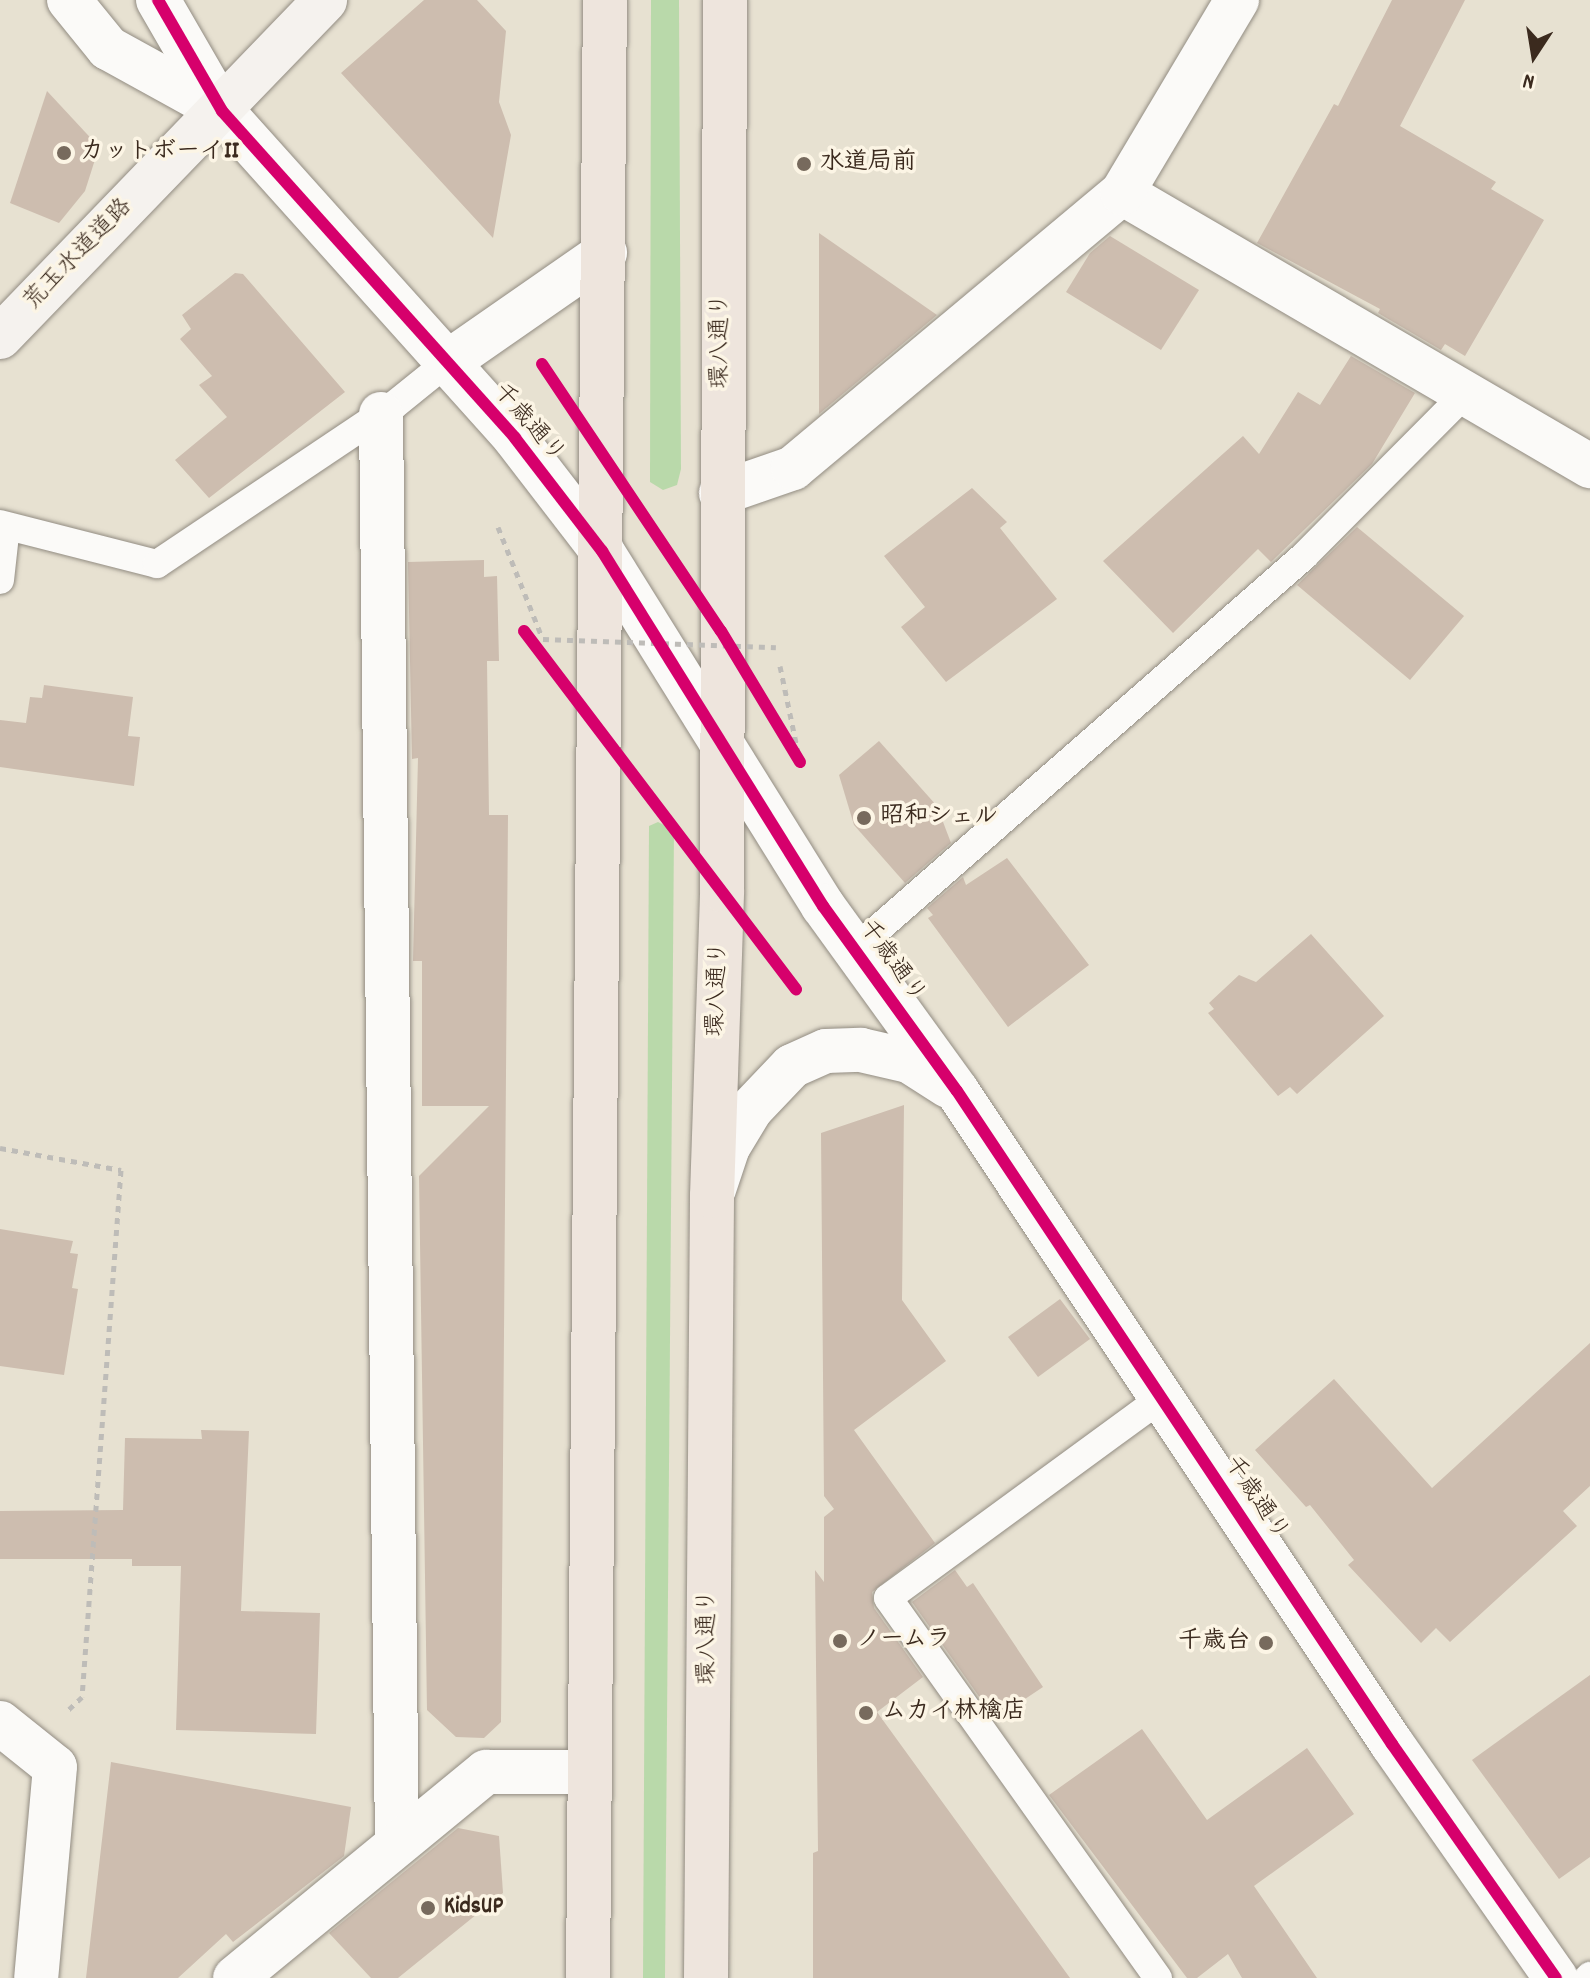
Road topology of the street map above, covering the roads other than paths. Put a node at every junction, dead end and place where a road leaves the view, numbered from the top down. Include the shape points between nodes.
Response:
1 (69, 0) edge
2 (158, 0) edge
3 (325, 0) edge
4 (605, 0) edge
5 (725, 0) edge
6 (1237, 0) edge
7 (222, 111) junction
8 (1122, 193) junction
9 (605, 253) junction
10 (0, 337) edge
11 (445, 364) junction
12 (1463, 396) junction
13 (381, 414) junction
14 (1590, 466) edge
15 (721, 493) junction
16 (3, 525) edge
17 (602, 551) junction
18 (0, 580) edge
19 (719, 738) junction
20 (855, 949) junction
21 (957, 1091) junction
22 (712, 1196) junction
23 (1161, 1398) junction
24 (15, 1734) edge
25 (587, 1772) junction
26 (397, 1840) junction
27 (36, 1978) edge
28 (235, 1978) edge
29 (588, 1978) edge
30 (706, 1978) edge
31 (1158, 1978) edge
32 (1556, 1978) edge

1 - 7 street, 千歳通り via 108,48
2 - 7 street, 千歳通り
3 - 7 main road, 荒玉水道道路
4 - 9 main road
5 - 15 main road, 環八通り
6 - 8 street
7 - 10 main road, 荒玉水道道路
7 - 11 street, 千歳通り
8 - 12 street
8 - 15 street via 793,468
9 - 11 street
9 - 17 main road
11 - 13 lane
11 - 17 street, 千歳通り via 515,438
12 - 14 street
12 - 20 lane via 1304,556
13 - 16 lane via 157,564
13 - 26 street
15 - 19 main road, 環八通り via 729,644
16 - 18 lane
17 - 19 street, 千歳通り
17 - 25 main road
19 - 20 street, 千歳通り
19 - 22 main road, 環八通り via 722,890
20 - 21 street, 千歳通り
21 - 22 street via 909,1061 861,1050 826,1051 792,1066 751,1109 728,1147
21 - 23 street, 千歳通り
22 - 30 main road, 環八通り
23 - 31 lane via 888,1598
23 - 32 street, 千歳通り
24 - 27 street via 55,1767
25 - 26 street via 486,1772
25 - 29 main road
26 - 28 street

